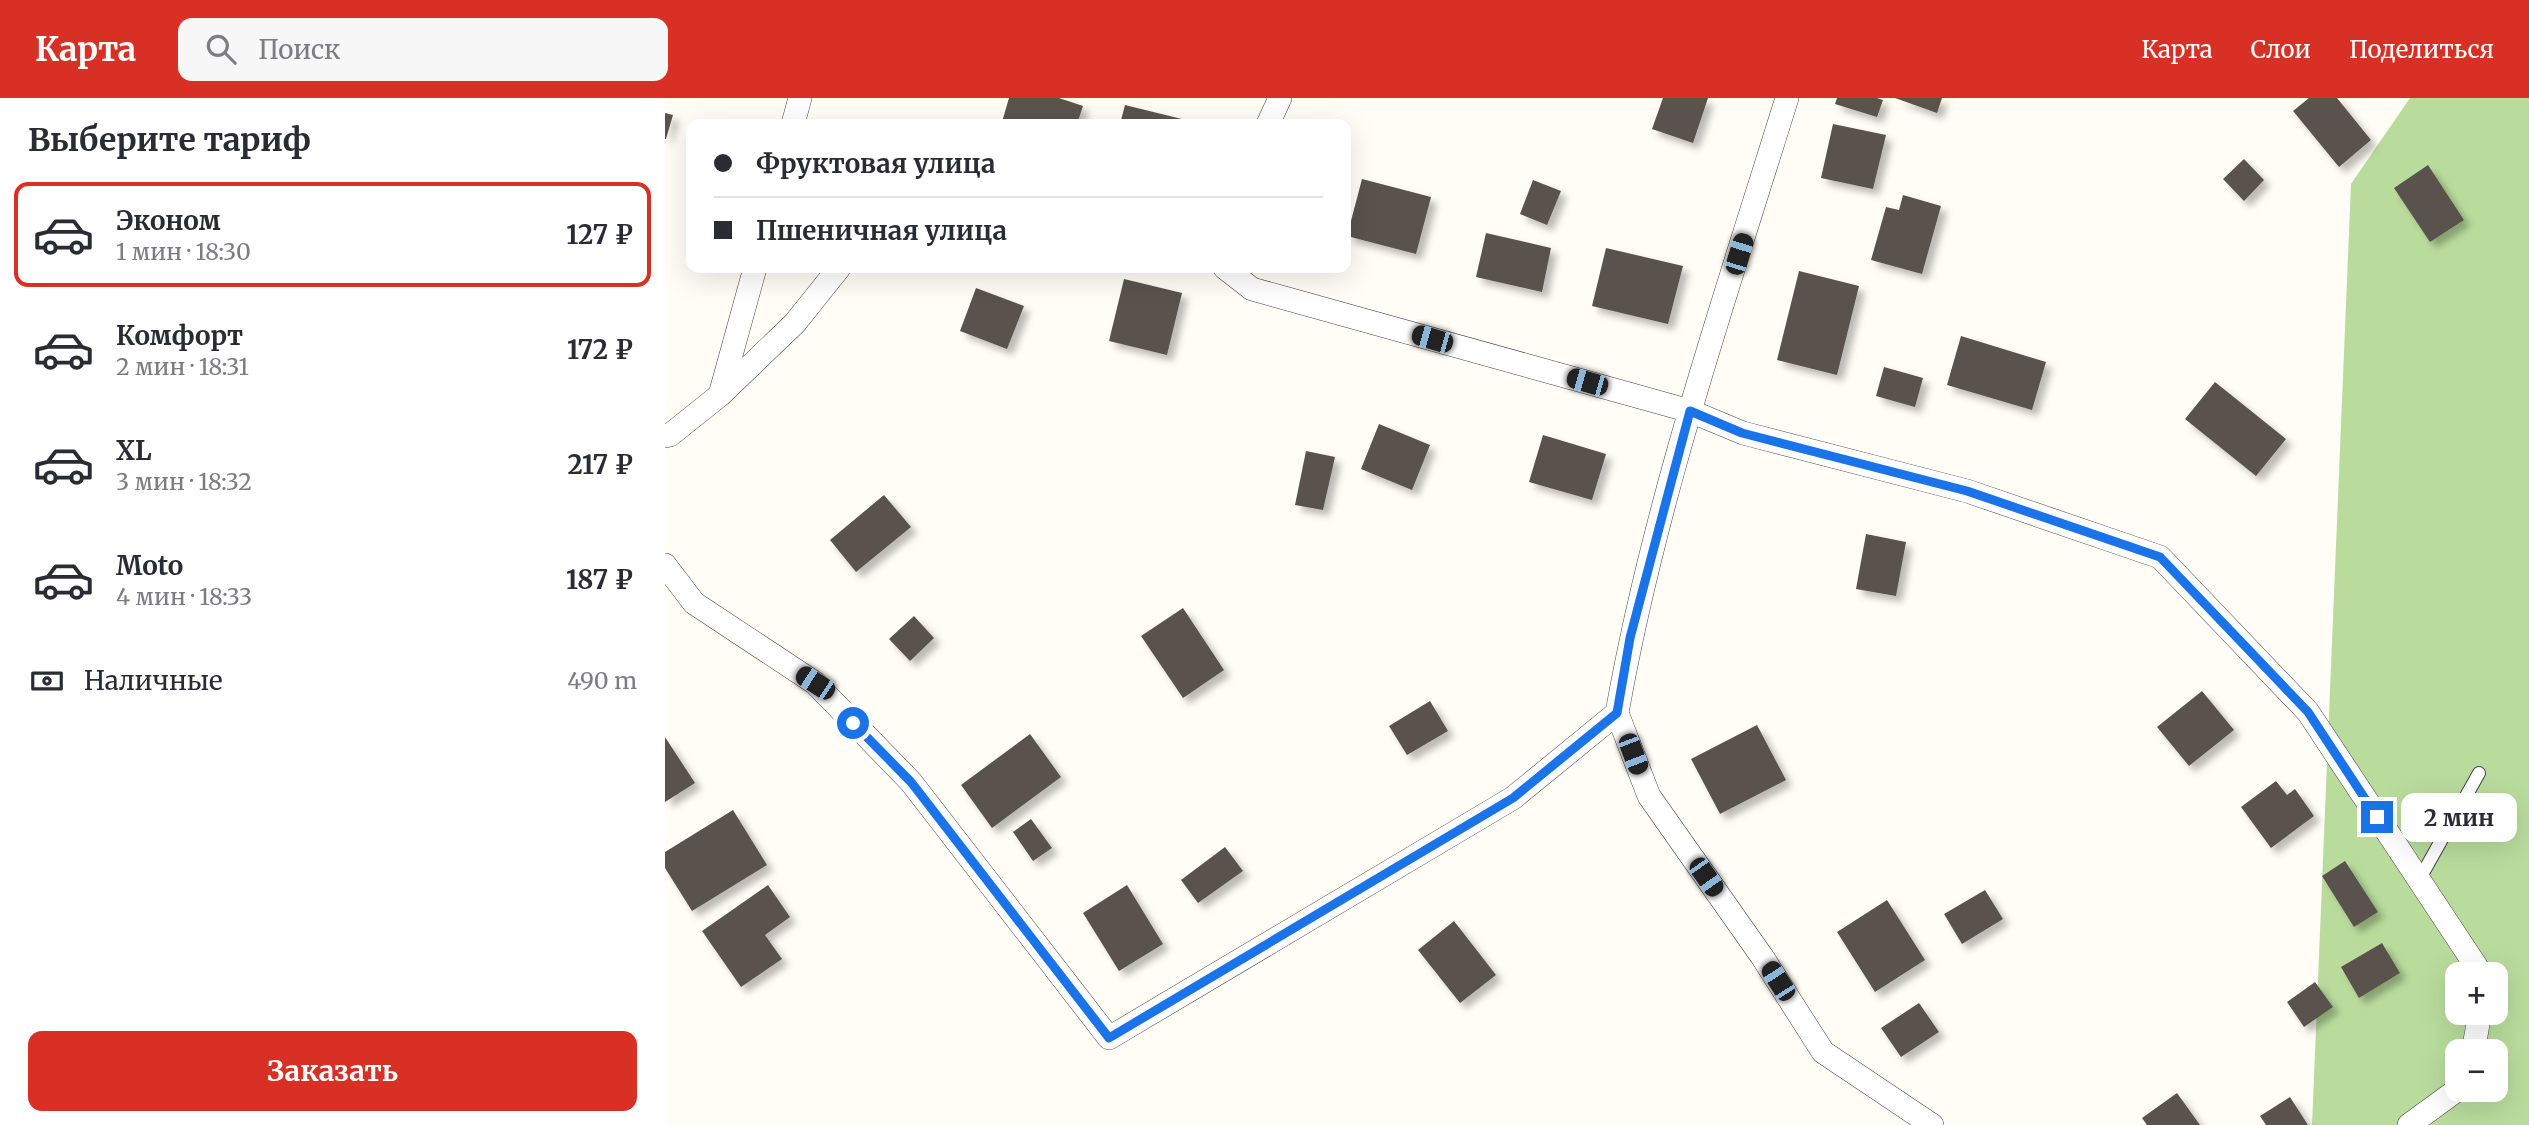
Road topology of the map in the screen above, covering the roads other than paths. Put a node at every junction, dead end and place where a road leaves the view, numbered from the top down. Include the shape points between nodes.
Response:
1 (800, 98) edge
2 (1280, 98) edge
3 (1787, 98) edge
4 (794, 119) edge
5 (1270, 119) edge
6 (754, 273) edge
7 (835, 273) edge
8 (1231, 273) edge
9 (720, 395) junction
10 (1690, 411) junction
11 (665, 436) edge
12 (665, 565) edge
13 (1617, 713) junction
14 (2479, 773) dead end
15 (2419, 880) junction
16 (2473, 962) edge
17 (2445, 1099) edge
18 (1932, 1125) edge
19 (2409, 1125) edge

1 - 4 street
2 - 5 street
3 - 10 street
6 - 9 street
7 - 9 street via 795,323
8 - 10 street via 1252,289
9 - 11 street
10 - 13 street via 1630,638
10 - 15 street via 1742,433 1967,491 2160,557 2308,712
12 - 13 street via 694,603 815,683 911,782 1109,1038 1513,798
13 - 18 street via 1649,796 1823,1052
14 - 15 lane
15 - 16 street
17 - 19 street

